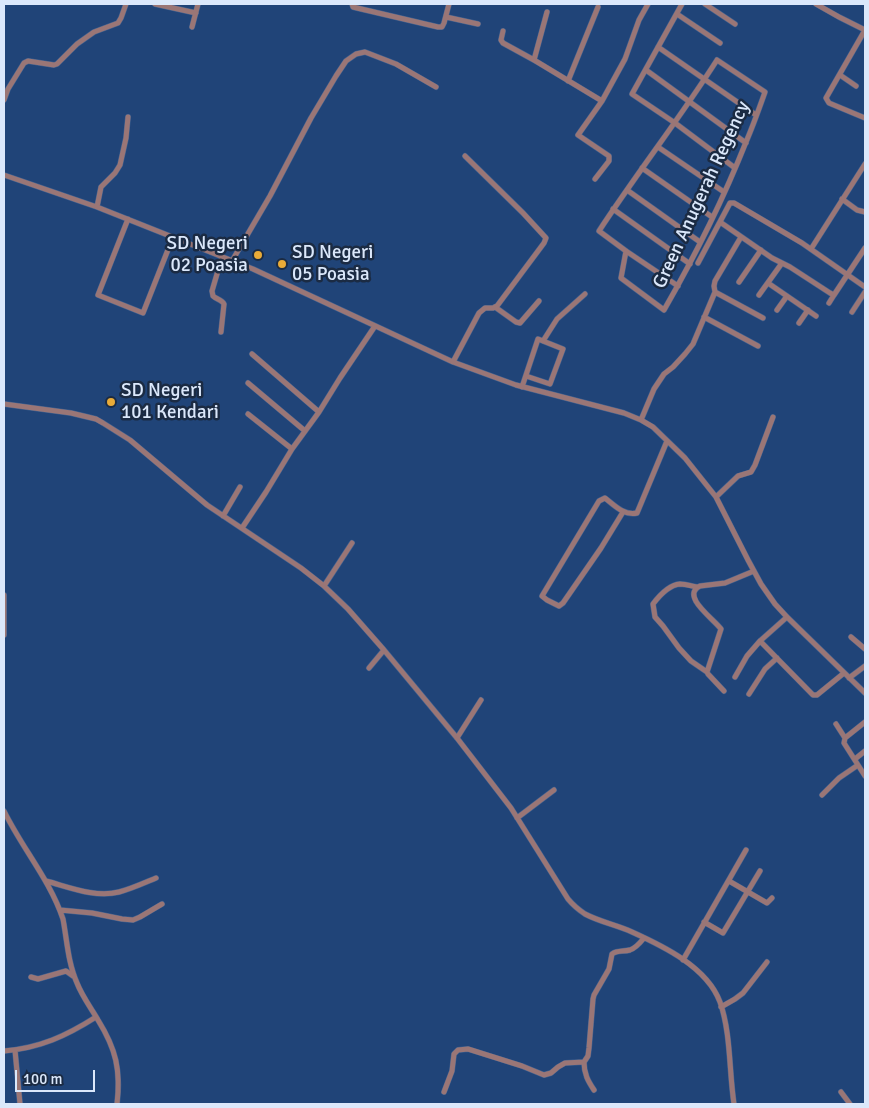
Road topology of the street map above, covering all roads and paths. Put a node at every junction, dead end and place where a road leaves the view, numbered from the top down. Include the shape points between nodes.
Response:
1 (126, 4) edge
2 (155, 4) edge
3 (198, 4) edge
4 (352, 4) edge
5 (449, 4) edge
6 (648, 4) edge
7 (682, 4) edge
8 (705, 4) edge
9 (816, 4) edge
10 (825, 6) edge
11 (598, 7) dead end
12 (548, 12) dead end
13 (196, 13) junction
14 (677, 14) junction
15 (446, 17) junction
16 (478, 24) dead end
17 (734, 24) dead end
18 (192, 27) dead end
19 (503, 31) dead end
20 (720, 43) dead end
21 (658, 47) junction
22 (534, 60) junction
23 (646, 70) junction
24 (840, 75) junction
25 (705, 79) junction
26 (568, 81) junction
27 (856, 86) dead end
28 (436, 87) dead end
29 (4, 100) edge
30 (602, 101) junction
31 (690, 101) junction
32 (756, 115) junction
33 (128, 117) dead end
34 (865, 118) edge
35 (675, 123) junction
36 (746, 143) junction
37 (658, 147) junction
38 (465, 156) dead end
39 (865, 164) edge
40 (642, 168) junction
41 (735, 168) junction
42 (4, 176) edge
43 (595, 179) dead end
44 (627, 190) junction
45 (724, 192) junction
46 (842, 199) junction
47 (97, 208) junction
48 (613, 210) junction
49 (865, 212) edge
50 (712, 218) junction
51 (128, 219) junction
52 (720, 222) junction
53 (173, 237) junction
54 (741, 237) junction
55 (700, 242) junction
56 (865, 248) edge
57 (810, 249) junction
58 (762, 250) junction
59 (626, 251) junction
60 (222, 257) junction
61 (232, 262) junction
62 (698, 263) dead end
63 (782, 263) junction
64 (690, 264) junction
65 (848, 275) junction
66 (739, 282) dead end
67 (768, 284) junction
68 (678, 286) junction
69 (865, 287) edge
70 (715, 292) junction
71 (865, 292) edge
72 (585, 294) dead end
73 (760, 295) dead end
74 (834, 295) junction
75 (787, 296) junction
76 (539, 301) dead end
77 (829, 303) dead end
78 (495, 307) junction
79 (777, 310) dead end
80 (808, 310) junction
81 (852, 312) dead end
82 (816, 316) dead end
83 (704, 317) junction
84 (764, 318) dead end
85 (799, 323) dead end
86 (375, 326) junction
87 (221, 332) dead end
88 (543, 341) junction
89 (758, 346) dead end
90 (252, 354) dead end
91 (453, 362) junction
92 (526, 376) junction
93 (248, 383) dead end
94 (522, 387) junction
95 (4, 404) edge
96 (319, 412) junction
97 (248, 414) dead end
98 (773, 417) dead end
99 (641, 420) junction
100 (305, 431) junction
101 (667, 441) junction
102 (292, 449) junction
103 (240, 487) dead end
104 (716, 497) junction
105 (623, 512) junction
106 (223, 516) junction
107 (242, 528) junction
108 (352, 543) dead end
109 (754, 571) junction
110 (324, 586) junction
111 (697, 587) junction
112 (4, 596) edge
113 (787, 617) junction
114 (4, 630) edge
115 (4, 635) edge
116 (851, 637) dead end
117 (760, 641) junction
118 (384, 650) junction
119 (865, 650) edge
120 (777, 658) junction
121 (865, 666) edge
122 (369, 668) dead end
123 (707, 672) junction
124 (844, 673) junction
125 (735, 677) dead end
126 (849, 678) junction
127 (724, 691) dead end
128 (865, 693) edge
129 (748, 694) dead end
130 (481, 700) dead end
131 (865, 722) edge
132 (836, 724) dead end
133 (457, 738) junction
134 (845, 738) junction
135 (865, 751) edge
136 (855, 759) junction
137 (858, 765) junction
138 (865, 776) edge
139 (554, 790) dead end
140 (822, 795) dead end
141 (4, 811) edge
142 (517, 818) junction
143 (746, 850) dead end
144 (760, 871) dead end
145 (156, 878) dead end
146 (46, 881) junction
147 (728, 881) junction
148 (748, 892) junction
149 (772, 898) dead end
150 (162, 904) dead end
151 (60, 910) junction
152 (704, 922) junction
153 (644, 938) junction
154 (683, 960) junction
155 (767, 962) dead end
156 (74, 976) junction
157 (31, 977) dead end
158 (721, 1007) junction
159 (96, 1017) junction
160 (15, 1050) junction
161 (4, 1052) edge
162 (584, 1062) junction
163 (594, 1090) dead end
164 (444, 1092) dead end
165 (841, 1092) dead end
166 (20, 1104) edge
167 (117, 1104) edge
168 (734, 1104) edge
169 (850, 1104) edge

1 - 29 street via 118,23 94,32 57,64 24,63
2 - 13 street
3 - 13 street
4 - 15 street via 353,7 438,27 442,27
5 - 15 street
6 - 30 street via 638,20 625,60
7 - 14 street
8 - 17 street
9 - 10 street
10 - 24 street via 865,30
11 - 26 street
12 - 22 street
13 - 18 street
14 - 20 street
14 - 21 street
15 - 16 street
19 - 22 street via 503,43
21 - 23 street
21 - 25 street
22 - 26 street
23 - 31 street
23 - 35 street via 632,94
24 - 27 street
24 - 34 street via 826,99
25 - 31 street
25 - 32 street
25 - 32 street, Green Anugerah Regency via 717,60 765,92
26 - 30 street
28 - 61 street via 396,64 365,52 346,62 311,118
30 - 43 street via 578,135 609,156 609,161
31 - 35 street
31 - 36 street
32 - 36 street, Green Anugerah Regency
33 - 47 street via 120,165 101,187
35 - 37 street
35 - 41 street
36 - 41 street, Green Anugerah Regency
37 - 40 street
37 - 45 street
38 - 78 street via 546,238
39 - 46 street
40 - 44 street
40 - 50 street
41 - 45 street, Green Anugerah Regency
42 - 47 street
44 - 48 street
44 - 55 street
45 - 50 street, Green Anugerah Regency
46 - 49 street
46 - 57 street
47 - 51 street
48 - 59 street via 599,231
48 - 64 street
50 - 55 street, Green Anugerah Regency
51 - 53 street
51 - 53 street via 98,296 142,313
52 - 54 street
52 - 57 street via 730,203 734,203
52 - 62 street
53 - 60 street
54 - 58 street
54 - 70 street via 715,281
55 - 64 street, Green Anugerah Regency
56 - 65 street
57 - 65 street
58 - 63 street
58 - 66 street
59 - 68 street
59 - 68 street, Green Anugerah Regency via 621,278 664,310
60 - 61 street
60 - 87 street via 212,291 213,296 224,304
61 - 86 street
63 - 67 street
63 - 74 street
64 - 68 street, Green Anugerah Regency
65 - 69 street
65 - 74 street
67 - 73 street
67 - 75 street
70 - 83 street
70 - 84 street
71 - 81 street
72 - 88 street via 556,319
74 - 77 street
75 - 79 street
75 - 80 street
76 - 78 street via 520,324
78 - 91 street via 485,308 479,313
80 - 82 street
80 - 85 street
83 - 89 street
83 - 99 street via 693,344 654,389
86 - 91 street
86 - 96 street
88 - 92 street via 538,340
88 - 92 street via 563,349 550,384
90 - 96 street
91 - 94 street
92 - 94 street
93 - 100 street
94 - 99 street
95 - 106 street via 71,413 103,422
96 - 100 street
97 - 102 street
98 - 104 street via 751,472 738,476
99 - 101 street
100 - 102 street
101 - 104 street
101 - 105 street via 637,513
102 - 107 street
103 - 106 street
104 - 109 street
105 - 105 street via 605,498 599,501 542,596 559,606 563,603
106 - 107 street
107 - 110 street
108 - 110 street
109 - 111 street via 725,582
109 - 113 street
110 - 118 street
111 - 123 street via 694,598 721,629
111 - 123 street via 680,584 665,591 653,604 655,617 679,648
112 - 114 street
113 - 117 street
113 - 124 street
114 - 115 street
116 - 119 street
117 - 120 street
117 - 125 street
118 - 122 street
118 - 133 street
120 - 124 street via 813,695
120 - 129 street
121 - 126 street
123 - 127 street
124 - 126 street
126 - 128 street
130 - 133 street
131 - 134 street
132 - 134 street
133 - 142 street
134 - 136 street via 844,744
135 - 136 street
136 - 137 street
137 - 138 street
137 - 140 street
139 - 142 street
141 - 146 street
142 - 153 street via 575,907
143 - 147 street
144 - 148 street
145 - 146 street via 108,894
146 - 151 street
147 - 148 street
147 - 152 street
148 - 149 street via 767,903
148 - 152 street via 723,933
150 - 151 street via 133,920
151 - 156 street
152 - 154 street
153 - 154 street
153 - 162 street via 630,950 612,954 609,969 593,999 590,1048
154 - 158 street via 709,984
155 - 158 street via 743,993
156 - 157 street via 66,970 38,979
156 - 159 street
158 - 168 street
159 - 160 street via 45,1044
159 - 167 street via 116,1056
160 - 161 street
160 - 166 street
162 - 163 street via 584,1073
162 - 164 street via 565,1063 544,1075 468,1049 458,1050 454,1054
165 - 169 street

